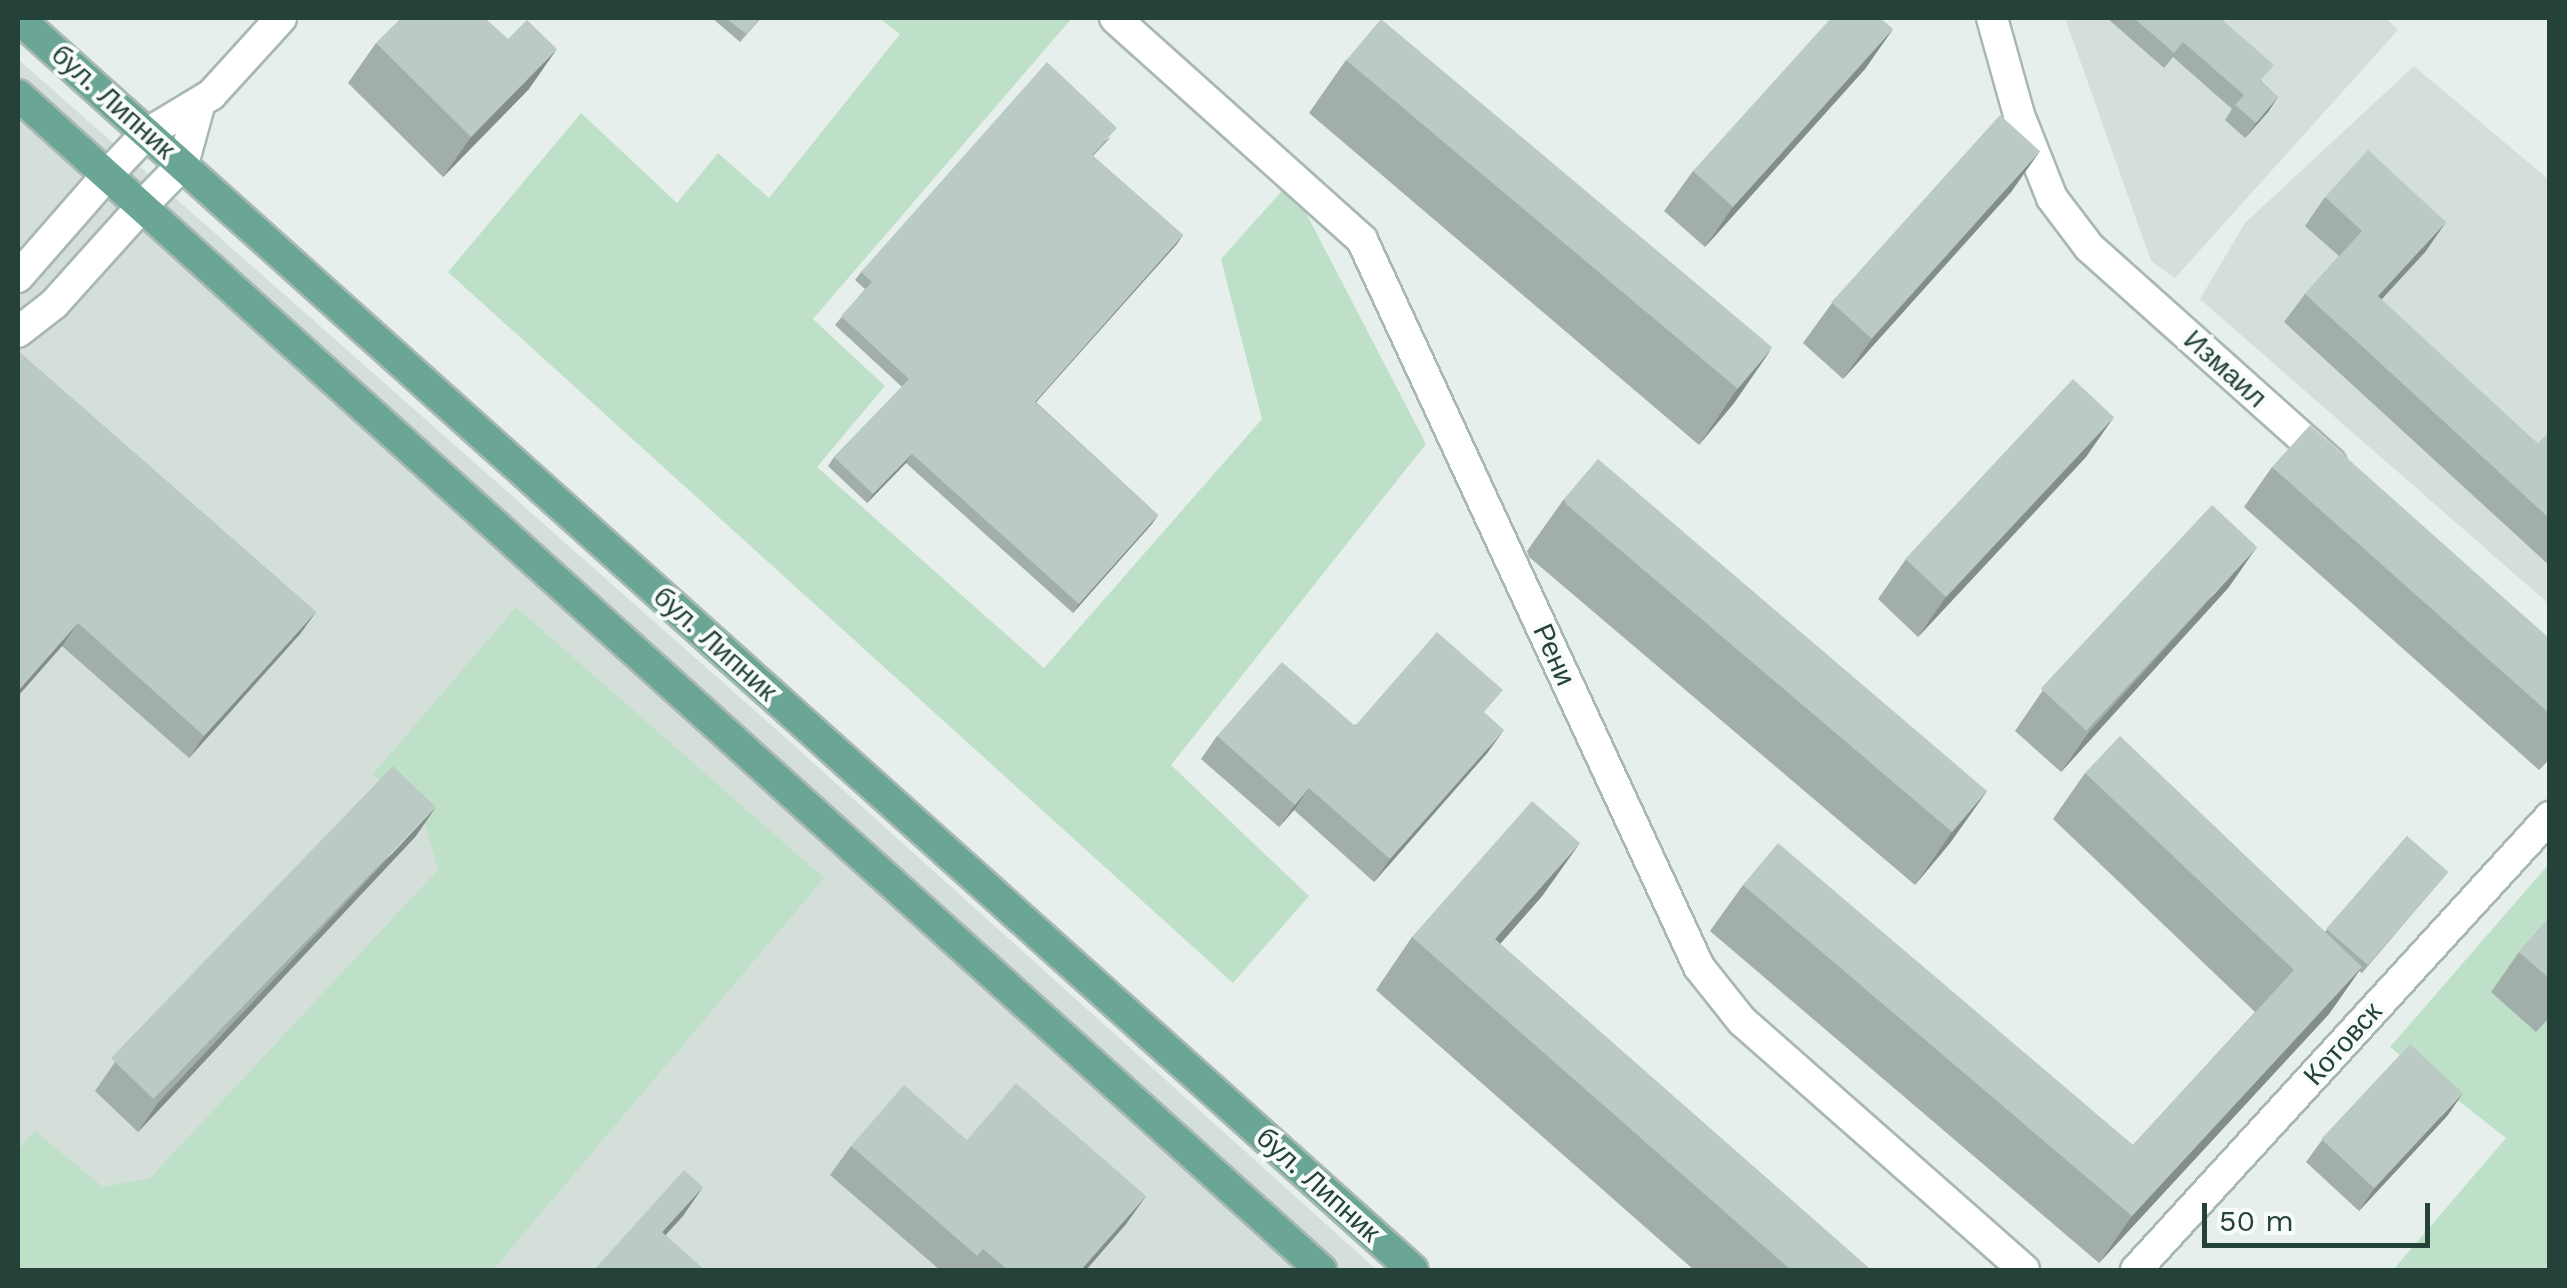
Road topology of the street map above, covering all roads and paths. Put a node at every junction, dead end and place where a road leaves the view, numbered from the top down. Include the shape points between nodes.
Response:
1 (18, 18) edge
2 (281, 18) edge
3 (1114, 18) edge
4 (1992, 18) edge
5 (18, 95) edge
6 (199, 106) junction
7 (146, 134) junction
8 (183, 164) junction
9 (107, 175) junction
10 (143, 206) junction
11 (18, 277) edge
12 (18, 332) edge
13 (2361, 490) edge
14 (2550, 817) edge
15 (1321, 1270) edge
16 (1412, 1270) edge
17 (2024, 1270) edge
18 (2136, 1270) edge

1 - 7 main road, бул. Липник
2 - 6 street
3 - 17 street, Рени via 1362,240 1699,967 1742,1021
4 - 13 street, Измаил via 2018,115 2052,198 2089,248
5 - 9 main road, бул. Липник
6 - 7 street
6 - 8 street
7 - 8 main road, бул. Липник
7 - 9 street
8 - 10 street
8 - 16 main road, бул. Липник
9 - 10 main road, бул. Липник
9 - 11 street
10 - 12 street via 54,304
10 - 15 main road, бул. Липник
14 - 18 street, Котовск

